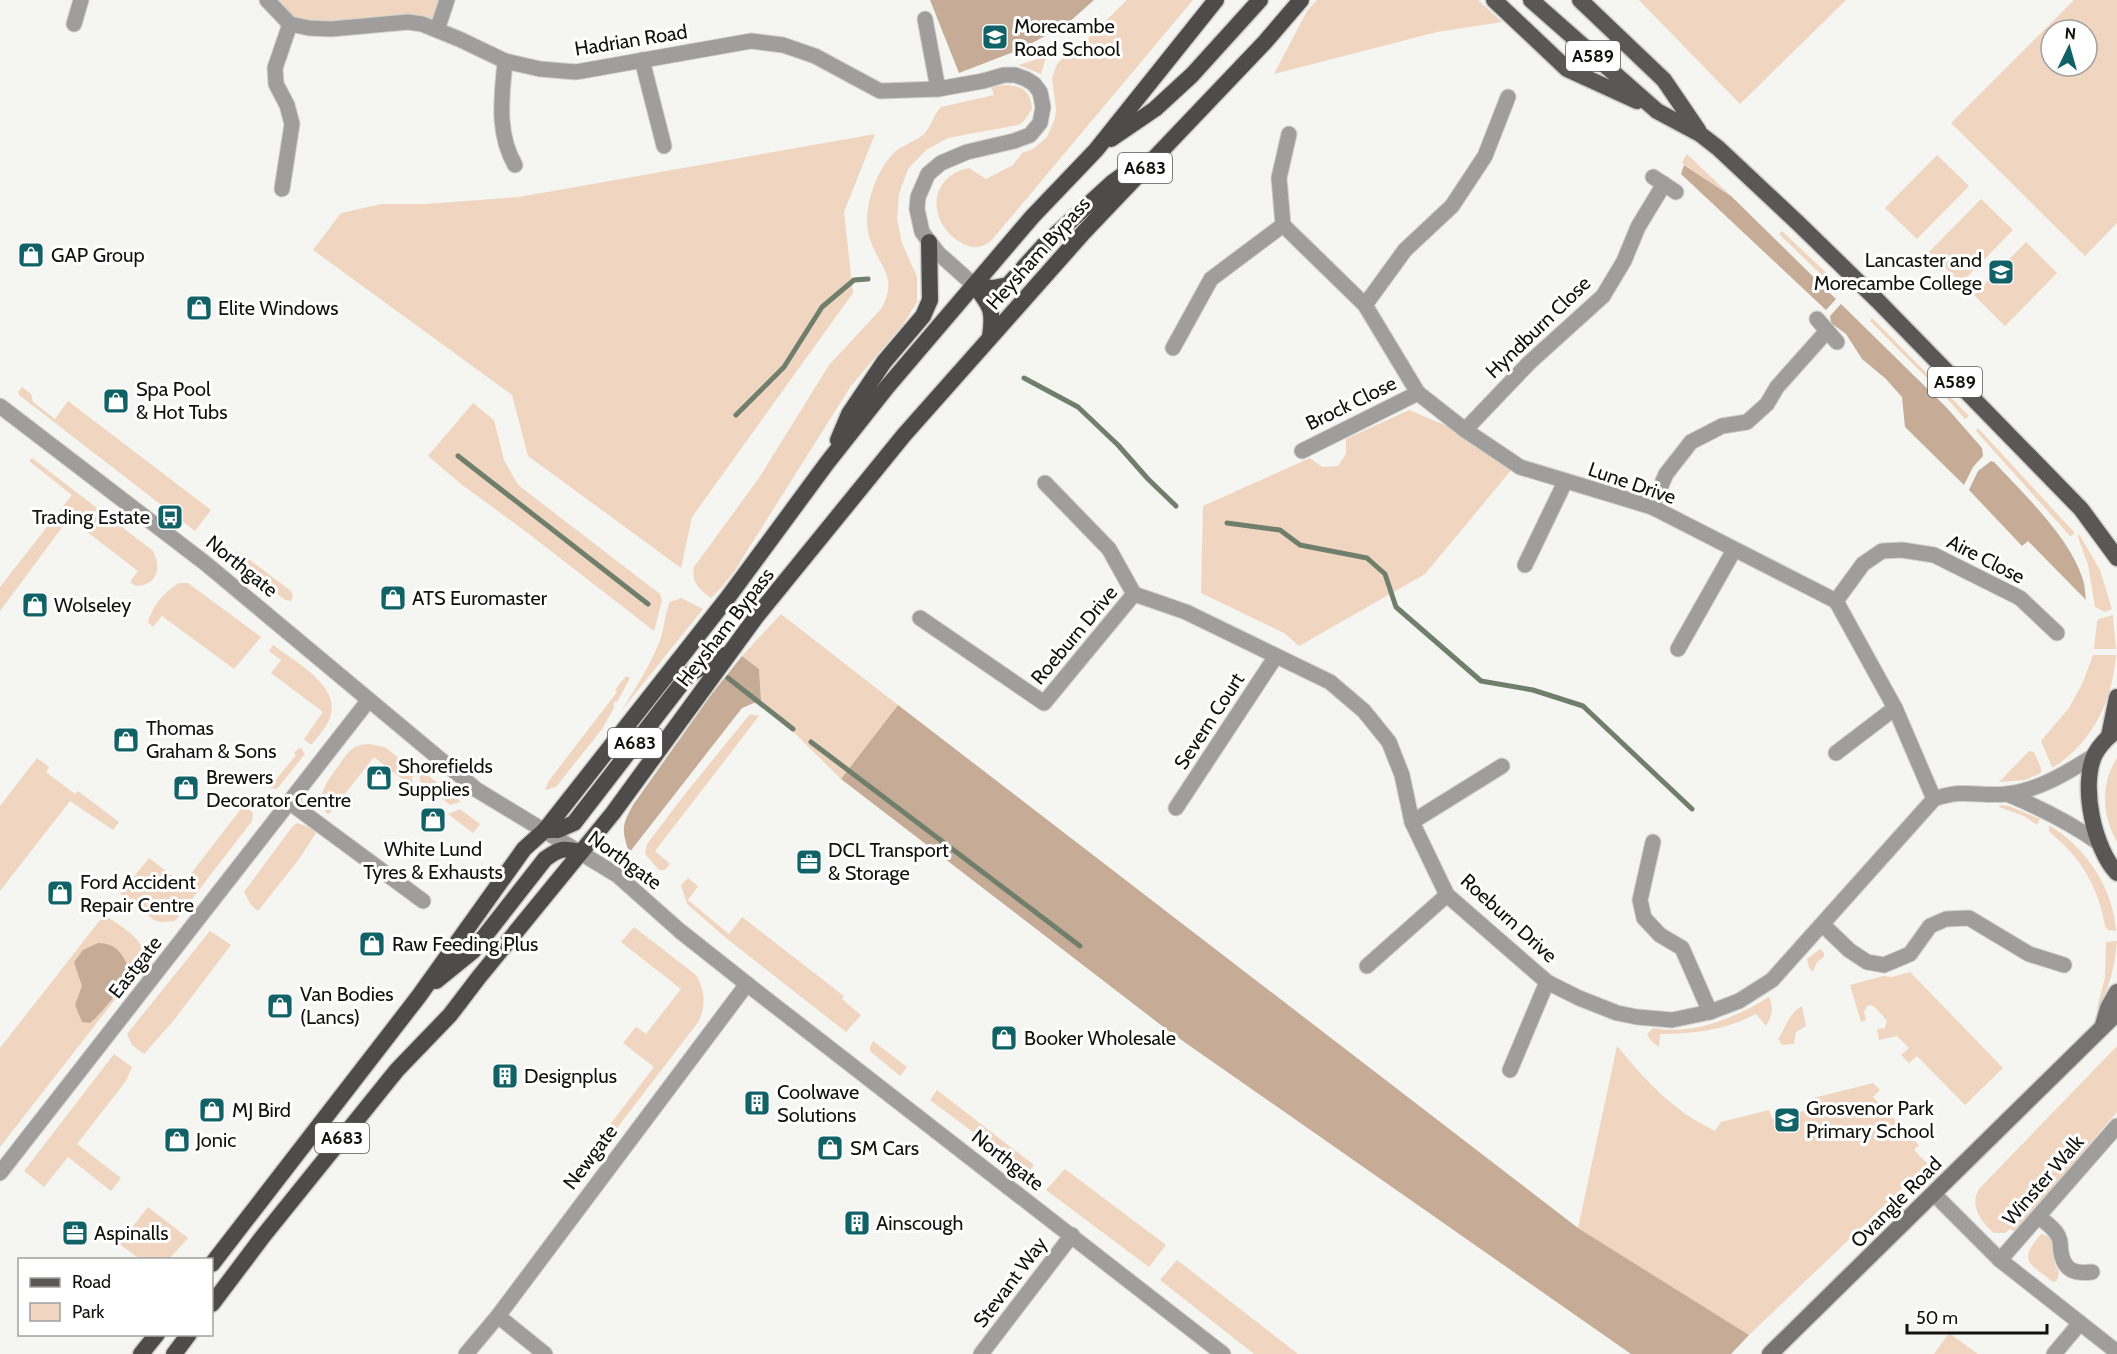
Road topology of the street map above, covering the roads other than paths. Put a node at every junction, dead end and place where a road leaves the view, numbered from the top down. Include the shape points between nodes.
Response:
1 (81, 0) edge
2 (267, 0) edge
3 (447, 0) edge
4 (1216, 0) edge
5 (1260, 0) edge
6 (1301, 0) edge
7 (1494, 0) edge
8 (1532, 0) edge
9 (1580, 0) edge
10 (925, 19) dead end
11 (74, 24) dead end
12 (290, 24) junction
13 (437, 30) junction
14 (642, 60) junction
15 (505, 61) junction
16 (938, 89) junction
17 (1508, 97) dead end
18 (1657, 111) junction
19 (1289, 134) dead end
20 (1700, 134) junction
21 (1168, 143) junction
22 (664, 146) dead end
23 (1096, 150) junction
24 (515, 165) dead end
25 (1664, 184) dead end
26 (282, 189) dead end
27 (1283, 225) junction
28 (929, 242) junction
29 (975, 286) junction
30 (1365, 305) junction
31 (1817, 319) dead end
32 (990, 337) junction
33 (1173, 348) dead end
34 (1418, 393) junction
35 (0, 406) edge
36 (1465, 430) junction
37 (1302, 451) dead end
38 (828, 463) junction
39 (1566, 482) junction
40 (1045, 483) dead end
41 (1652, 507) junction
42 (1734, 550) junction
43 (2117, 558) edge
44 (1526, 565) dead end
45 (1134, 594) junction
46 (1836, 601) junction
47 (920, 618) dead end
48 (2057, 633) dead end
49 (1678, 649) dead end
50 (730, 651) junction
51 (1276, 657) junction
52 (2117, 697) edge
53 (368, 701) junction
54 (1895, 708) junction
55 (2113, 733) edge
56 (1836, 753) dead end
57 (2095, 754) junction
58 (1502, 766) dead end
59 (2007, 794) junction
60 (1934, 799) junction
61 (289, 802) junction
62 (1176, 808) dead end
63 (1412, 822) junction
64 (545, 830) junction
65 (1653, 842) dead end
66 (2099, 843) junction
67 (581, 852) junction
68 (2115, 875) edge
69 (1447, 895) junction
70 (423, 901) dead end
71 (1823, 925) junction
72 (2064, 965) dead end
73 (1367, 966) dead end
74 (1547, 982) junction
75 (747, 984) junction
76 (2117, 992) edge
77 (419, 996) junction
78 (1710, 1012) junction
79 (2117, 1013) edge
80 (2102, 1029) junction
81 (1510, 1070) dead end
82 (2117, 1126) edge
83 (0, 1173) edge
84 (1934, 1194) junction
85 (2039, 1217) junction
86 (1072, 1235) junction
87 (2000, 1260) junction
88 (213, 1263) edge
89 (2092, 1272) dead end
90 (213, 1304) edge
91 (498, 1316) junction
92 (2080, 1323) junction
93 (156, 1336) edge
94 (188, 1336) edge
95 (2117, 1352) edge
96 (141, 1354) edge
97 (174, 1354) edge
98 (466, 1354) edge
99 (545, 1354) edge
100 (981, 1354) edge
101 (1223, 1354) edge
102 (1770, 1354) edge
103 (2054, 1354) edge

1 - 11 street
2 - 12 street
3 - 13 street
4 - 23 highway, Heysham Bypass / A683
5 - 23 highway via 1155,109
6 - 21 highway, Heysham Bypass / A683
7 - 18 main road via 1567,69
8 - 18 main road, A589
9 - 20 main road, A589 via 1664,80
10 - 16 street
12 - 13 street, Hadrian Road via 331,29 408,22
12 - 26 street via 275,68 276,84 292,124
13 - 15 street, Hadrian Road
14 - 15 street, Hadrian Road via 576,72
14 - 16 street, Hadrian Road via 750,41 783,45 814,56 880,91
14 - 22 street
15 - 24 street via 500,113 507,151
16 - 28 street, Hadrian Road via 1015,75 1034,84 1043,107 1040,123 1030,135 952,158 928,174 917,209 922,232
17 - 30 street via 1485,156 1452,207 1405,250
18 - 20 main road, A589
19 - 27 street via 1279,178
20 - 43 main road, A589 via 1878,301 2081,509
21 - 29 highway via 1113,182 1043,246 1008,285
21 - 32 highway, Heysham Bypass / A683
23 - 29 highway, Heysham Bypass / A683 via 1032,217
25 - 36 street, Hyndburn Close via 1603,296 1528,363
27 - 30 street, Lune Drive
27 - 33 street via 1211,279
28 - 29 street, Hadrian Road
28 - 38 highway via 930,300 923,316 884,362 849,414
29 - 32 highway via 991,307
29 - 38 highway, Heysham Bypass / A683 via 887,387
30 - 34 street, Lune Drive
31 - 41 street via 1832,337 1813,349 1747,422 1722,426 1691,442 1666,474
32 - 50 highway, Heysham Bypass / A683 via 904,435
34 - 36 street, Lune Drive
34 - 37 street, Brock Close
35 - 53 street, Northgate via 205,563
36 - 39 street, Lune Drive via 1520,467
38 - 64 highway, Heysham Bypass / A683 via 729,597
39 - 41 street, Lune Drive
39 - 44 street
40 - 45 street via 1109,549
41 - 42 street, Lune Drive
42 - 46 street, Lune Drive
42 - 49 street
45 - 47 street, Roeburn Drive via 1044,703
45 - 51 street, Roeburn Drive via 1186,612
46 - 48 street, Aire Close via 1863,564 1882,551 1902,550 1934,555 2020,598
46 - 54 street
50 - 64 highway, A683 via 689,674 574,823 558,830
50 - 67 highway, Heysham Bypass / A683
51 - 62 street, Severn Court
51 - 63 street, Roeburn Drive via 1330,682 1389,742 1402,775
52 - 55 main road
53 - 61 street, Eastgate
53 - 64 street, Northgate via 477,790
54 - 56 street
54 - 60 street
55 - 57 main road
57 - 59 street via 2053,780
57 - 66 main road via 2089,794
58 - 63 street
59 - 60 street via 1964,792
59 - 66 street via 2046,810
60 - 71 street, Roeburn Drive
61 - 70 street
61 - 83 street, Eastgate
63 - 69 street, Roeburn Drive
64 - 67 street, Northgate
64 - 77 highway, Heysham Bypass / A683 via 524,849
65 - 78 street via 1640,900 1644,918 1682,948
66 - 68 main road
67 - 75 street, Northgate via 617,875
67 - 77 highway, A683 via 565,849 545,859 473,951
67 - 90 highway, Heysham Bypass / A683 via 450,1015 397,1070
69 - 73 street
69 - 74 street, Roeburn Drive
71 - 72 street via 1867,962 1884,965 1910,954 1930,926 1946,919 1969,918 2028,954
71 - 78 street, Roeburn Drive via 1772,980 1739,1001
74 - 78 street, Roeburn Drive via 1627,1016 1672,1020
74 - 81 street
75 - 86 street, Northgate
75 - 91 street, Newgate
76 - 80 main road, Ovangle Road
77 - 88 highway, Heysham Bypass / A683
79 - 80 main road, Ovangle Road
80 - 84 main road, Ovangle Road
82 - 85 street, Winster Walk
84 - 87 street
84 - 102 main road, Ovangle Road
85 - 87 street, Winster Walk
85 - 89 street via 2055,1231 2069,1270
86 - 100 street, Stevant Way
86 - 101 street, Northgate
87 - 92 street
91 - 98 street, Newgate
91 - 99 street
92 - 95 street
92 - 103 street
93 - 96 highway
94 - 97 highway

